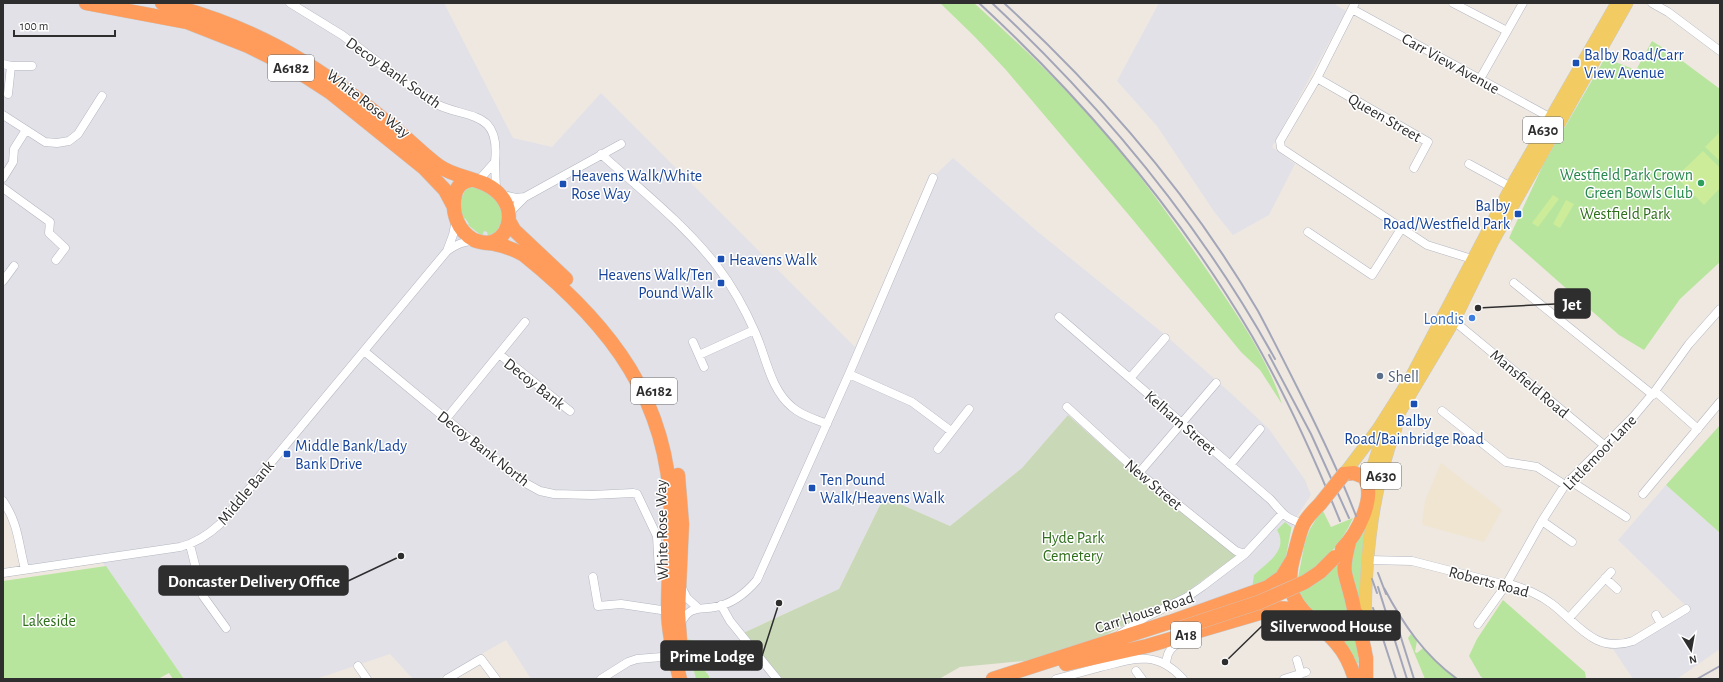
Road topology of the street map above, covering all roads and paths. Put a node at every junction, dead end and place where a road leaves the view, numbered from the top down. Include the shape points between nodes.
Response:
1 (86, 3) edge
2 (162, 3) edge
3 (290, 3) edge
4 (1454, 3) edge
5 (1523, 3) edge
6 (1617, 3) edge
7 (1627, 3) edge
8 (1652, 3) edge
9 (1353, 6) edge
10 (1507, 31) junction
11 (1720, 51) edge
12 (7, 65) edge
13 (32, 66) dead end
14 (1317, 78) junction
15 (1480, 78) junction
16 (8, 94) dead end
17 (102, 96) dead end
18 (3, 115) edge
19 (1551, 118) junction
20 (26, 130) junction
21 (621, 144) dead end
22 (601, 154) junction
23 (495, 162) junction
24 (1469, 164) dead end
25 (1414, 168) dead end
26 (3, 178) edge
27 (933, 178) dead end
28 (475, 180) junction
29 (1511, 187) junction
30 (3, 188) edge
31 (497, 192) junction
32 (525, 197) junction
33 (455, 213) junction
34 (509, 219) junction
35 (1401, 229) junction
36 (1308, 232) dead end
37 (1493, 241) junction
38 (483, 242) junction
39 (447, 251) junction
40 (1472, 259) junction
41 (56, 260) dead end
42 (14, 266) dead end
43 (3, 281) edge
44 (1514, 283) dead end
45 (1720, 309) edge
46 (1060, 317) dead end
47 (1449, 318) junction
48 (525, 322) dead end
49 (754, 330) junction
50 (1165, 338) dead end
51 (693, 342) dead end
52 (364, 351) junction
53 (499, 354) junction
54 (699, 355) junction
55 (704, 367) dead end
56 (849, 374) junction
57 (1131, 378) junction
58 (1216, 383) dead end
59 (1654, 393) junction
60 (1409, 396) junction
61 (1720, 402) edge
62 (1067, 407) dead end
63 (969, 409) dead end
64 (570, 411) dead end
65 (1442, 411) dead end
66 (446, 419) junction
67 (1182, 423) junction
68 (827, 424) junction
69 (1260, 429) dead end
70 (1698, 429) junction
71 (951, 431) junction
72 (1604, 445) junction
73 (938, 449) dead end
74 (1230, 465) junction
75 (1139, 473) junction
76 (1344, 474) junction
77 (1567, 483) junction
78 (1369, 488) junction
79 (1643, 494) dead end
80 (3, 501) edge
81 (1282, 514) junction
82 (1626, 517) dead end
83 (1542, 521) junction
84 (1303, 524) junction
85 (1349, 542) junction
86 (1572, 542) dead end
87 (190, 545) junction
88 (1245, 554) junction
89 (1293, 559) junction
90 (1368, 560) junction
91 (25, 569) junction
92 (659, 572) dead end
93 (3, 573) edge
94 (593, 577) dead end
95 (680, 582) junction
96 (1506, 585) junction
97 (1617, 589) dead end
98 (721, 605) junction
99 (698, 608) junction
100 (1686, 609) dead end
101 (1356, 610) junction
102 (668, 611) junction
103 (1656, 615) dead end
104 (1308, 617) junction
105 (1569, 618) junction
106 (1232, 621) junction
107 (1478, 624) dead end
108 (1661, 624) junction
109 (679, 627) junction
110 (226, 628) dead end
111 (1327, 634) junction
112 (1112, 640) junction
113 (674, 656) junction
114 (1366, 658) junction
115 (1297, 660) dead end
116 (1166, 664) junction
117 (358, 666) dead end
118 (1136, 671) dead end
119 (1061, 675) edge
120 (366, 679) edge
121 (447, 679) edge
122 (496, 679) edge
123 (601, 679) edge
124 (680, 679) edge
125 (690, 679) edge
126 (777, 679) edge
127 (993, 679) edge
128 (1019, 679) edge
129 (1142, 679) edge
130 (1183, 679) edge
131 (1284, 679) edge
132 (1355, 679) edge
133 (1366, 679) edge

1 - 33 highway, White Rose Way / A6182 via 187,22 248,46 288,66 331,93 424,168 444,190
2 - 28 highway, White Rose Way / A6182 via 228,23 298,58 336,82 439,166 451,173
3 - 23 street, Decoy Bank South via 342,35 430,101 449,110 481,118 486,122 495,141
4 - 10 street
5 - 10 street
6 - 19 main road, A630
7 - 37 main road, A630
8 - 11 street
9 - 14 street
9 - 15 street, Carr View Avenue
10 - 15 street
12 - 13 street
12 - 16 street
14 - 25 street, Queen Street via 1428,142
14 - 35 street via 1280,144 1281,148
15 - 19 street, Carr View Avenue
17 - 20 street via 78,134 69,141 45,142
18 - 20 street
19 - 29 main road, A630
20 - 26 street via 14,149 13,162
21 - 22 street
22 - 32 street
22 - 49 street via 698,244 728,282
23 - 28 street
23 - 31 street, Decoy Bank South
24 - 29 street
27 - 56 street
28 - 31 highway, White Rose Way
28 - 33 highway via 460,183 456,190
29 - 40 main road, A630
30 - 41 street via 50,222 49,233 65,248
31 - 32 street via 516,198
31 - 34 highway, White Rose Way via 505,203
32 - 34 street via 513,209
33 - 38 highway, White Rose Way via 464,231
33 - 39 street, Middle Bank via 453,235
34 - 38 highway via 502,236 497,240
34 - 95 highway, White Rose Way / A6182 via 514,230 593,306 622,338 659,401 672,440 677,468 682,524
35 - 36 street via 1372,276
35 - 40 street via 1427,245
37 - 40 main road, A630 via 1486,252
37 - 47 main road, A630
38 - 39 street, Middle Bank via 462,242
38 - 102 highway, White Rose Way / A6182 via 513,248 524,255 589,314 617,347 646,397 658,427 668,472 671,516
39 - 52 street, Middle Bank
40 - 47 main road, A630
42 - 43 street
44 - 59 street
45 - 59 street, Littlemoor Lane via 1689,344
46 - 57 street, Kelham Street
47 - 60 main road, A630
47 - 72 street, Mansfield Road
47 - 76 main road, A630 via 1378,429
48 - 53 street, Decoy Bank
49 - 54 street
49 - 68 street via 778,392 801,414
50 - 57 street
51 - 54 street
52 - 66 street, Decoy Bank North
52 - 87 street, Middle Bank via 220,524
53 - 64 street, Decoy Bank
53 - 66 street, Decoy Bank
54 - 55 street
56 - 68 street
56 - 71 street via 912,402
57 - 67 street, Kelham Street
58 - 67 street
59 - 70 street
59 - 72 street, Littlemoor Lane
60 - 78 main road, A630 via 1379,447
60 - 90 main road, A630 via 1391,441 1378,484
61 - 70 street
62 - 75 street, New Street
63 - 71 street
65 - 77 street via 1506,462 1537,467
66 - 92 street, Decoy Bank North via 520,480 540,491 569,495 637,494 658,536
67 - 74 street, Kelham Street
67 - 75 street
68 - 98 street via 757,580 737,598
69 - 74 street
70 - 79 street
71 - 73 street
72 - 77 street, Littlemoor Lane
74 - 81 street, Kelham Street via 1271,500
75 - 88 street, New Street via 1236,551
76 - 78 highway, A630 via 1354,473 1364,477
76 - 84 highway, A630, bridge
77 - 82 street
77 - 83 street, Littlemoor Lane
78 - 85 highway, A630 via 1360,525
80 - 91 street via 16,524
81 - 84 street, Kelham Street
81 - 88 street
83 - 86 street
83 - 96 street, Littlemoor Lane
84 - 89 highway, A630
85 - 101 highway, A630 via 1345,567
85 - 119 highway, Carr House Road / A18, bridge via 1320,572 1305,582 1260,602 1181,628
87 - 91 street, Middle Bank
87 - 110 street via 203,596
88 - 112 street via 1187,597 1146,617
89 - 104 highway, A630 via 1290,580 1292,593
89 - 112 highway, Carr House Road / A18 via 1282,577 1268,587
90 - 96 street, Roberts Road via 1412,561
90 - 114 main road, A630 via 1365,604
91 - 93 street, Middle Bank
94 - 102 street via 598,606 621,604
95 - 99 street via 687,598
95 - 109 highway, White Rose Way / A6182
96 - 105 street, Roberts Road via 1510,584 1538,594
96 - 107 street, Littlemoor Lane
97 - 105 street via 1608,575
98 - 99 street
98 - 126 street via 730,621
99 - 109 street via 686,614
100 - 108 street, Roberts Road
101 - 111 highway via 1355,622 1349,631 1340,635
101 - 114 highway, A630
102 - 113 highway, White Rose Way / A6182
103 - 108 street
104 - 106 highway, A18 via 1290,609 1277,608
104 - 111 highway, A630
105 - 108 street, Roberts Road via 1589,636 1614,644 1623,644
106 - 116 street via 1173,646
106 - 119 highway, A18 via 1146,646
109 - 125 highway, White Rose Way / A6182 via 681,647
111 - 132 highway, A630 via 1344,653
112 - 127 highway, Carr House Road / A18
113 - 123 street via 637,659
113 - 124 highway, White Rose Way / A6182
114 - 133 highway, A630
115 - 131 street via 1304,673
116 - 119 street via 1140,658
116 - 130 street
117 - 120 street
118 - 129 street
119 - 128 highway, Carr House Road / A18
121 - 122 street via 481,659

